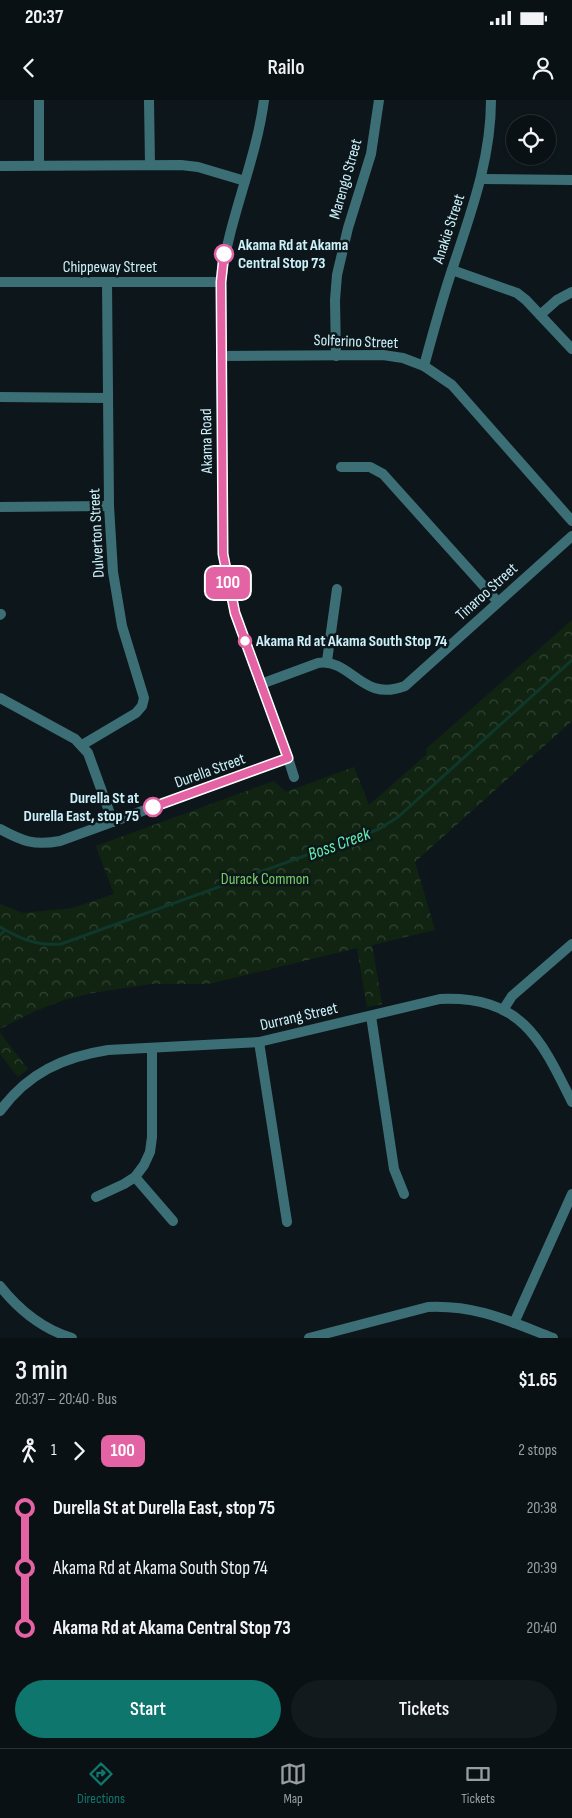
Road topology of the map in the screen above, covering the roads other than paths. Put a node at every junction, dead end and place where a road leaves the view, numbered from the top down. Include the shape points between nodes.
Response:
1 (39, 100) edge
2 (149, 100) edge
3 (264, 100) edge
4 (379, 100) edge
5 (491, 100) edge
6 (39, 165) junction
7 (150, 165) junction
8 (0, 166) edge
9 (482, 178) junction
10 (572, 180) edge
11 (244, 181) junction
12 (452, 270) junction
13 (0, 282) edge
14 (107, 282) junction
15 (221, 282) junction
16 (572, 292) edge
17 (540, 315) junction
18 (572, 349) edge
19 (221, 356) junction
20 (336, 356) junction
21 (424, 366) junction
22 (0, 397) edge
23 (108, 398) junction
24 (341, 466) dead end
25 (109, 506) junction
26 (0, 507) edge
27 (572, 521) edge
28 (572, 536) edge
29 (337, 589) dead end
30 (498, 602) junction
31 (327, 661) junction
32 (261, 684) junction
33 (0, 698) edge
34 (82, 745) junction
35 (288, 758) junction
36 (294, 776) dead end
37 (113, 822) junction
38 (0, 829) edge
39 (572, 944) edge
40 (503, 1010) junction
41 (371, 1016) junction
42 (259, 1042) junction
43 (152, 1048) junction
44 (571, 1095) edge
45 (0, 1111) edge
46 (135, 1177) junction
47 (404, 1194) dead end
48 (572, 1194) edge
49 (96, 1197) dead end
50 (568, 1210) edge
51 (173, 1221) dead end
52 (287, 1222) dead end
53 (0, 1286) edge
54 (514, 1322) junction
55 (72, 1338) edge
56 (309, 1338) edge
57 (553, 1338) edge

1 - 6 street
2 - 7 street
3 - 11 street, Akama Road via 256,144
4 - 20 street, Marengo Street via 371,154 337,275
5 - 9 street, Anakie Street
6 - 7 street
6 - 8 street
7 - 11 street via 198,167
9 - 10 street
9 - 12 street, Anakie Street
11 - 15 street, Akama Road via 229,234
12 - 17 street via 517,293
12 - 21 street, Anakie Street
13 - 14 street, Chippeway Street
14 - 15 street, Chippeway Street
14 - 23 street, Dulverton Street
15 - 19 street, Akama Road
16 - 17 street
17 - 18 street
19 - 20 street, Solferino Street
19 - 32 street, Akama Road via 223,554 235,613
20 - 21 street, Solferino Street via 403,358
21 - 27 street, Solferino Street via 452,384
22 - 23 street
23 - 25 street, Dulverton Street
24 - 30 street via 370,467 384,474
25 - 26 street
25 - 34 street, Dulverton Street via 119,608 144,698 136,713
28 - 30 street, Tinaroo Street
29 - 31 street
30 - 31 street, Tinaroo Street via 406,686 381,691 371,688
31 - 32 street
32 - 35 street, Akama Road
33 - 34 street
34 - 37 street via 88,752
35 - 36 street, Akama Road
35 - 37 street, Durella Street
37 - 38 street, Durella Street via 44,844 30,842
39 - 40 street via 512,996
40 - 41 street, Durrang Street via 474,1000 440,999
40 - 44 street, Durrang Street via 528,1028 540,1042
41 - 42 street, Durrang Street
41 - 47 street via 394,1169
42 - 43 street, Durrang Street
42 - 52 street
43 - 45 street, Durrang Street via 108,1050 56,1064 28,1081
43 - 46 street via 152,1137 150,1152
46 - 49 street
46 - 51 street
48 - 50 street
50 - 54 street
53 - 55 street via 34,1319
54 - 56 street via 471,1309 428,1307
54 - 57 street

